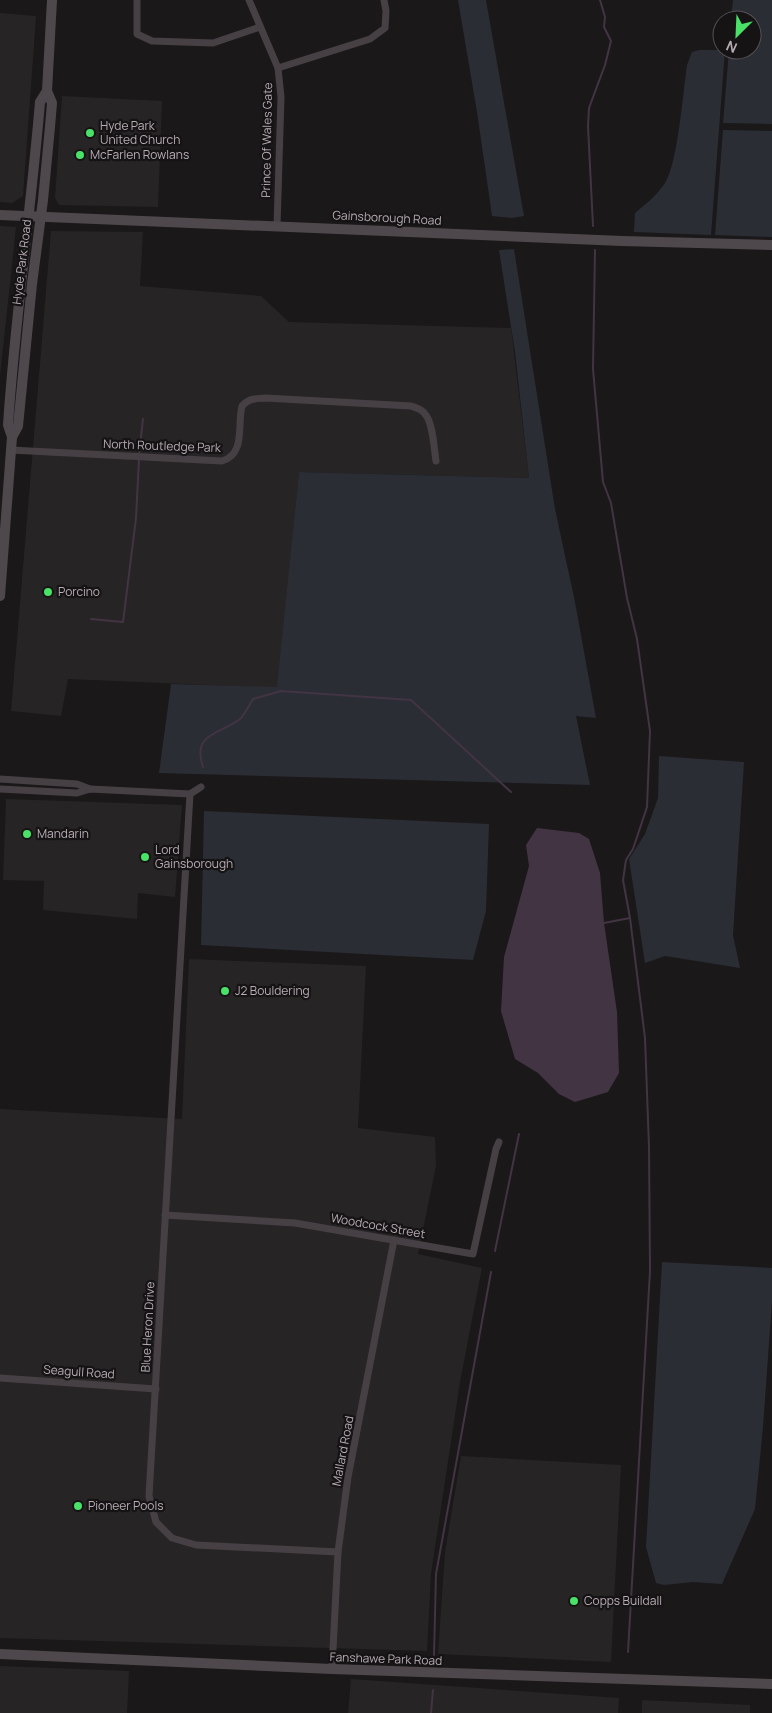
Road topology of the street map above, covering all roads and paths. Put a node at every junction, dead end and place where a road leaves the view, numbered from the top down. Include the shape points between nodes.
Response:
1 (52, 0) edge
2 (138, 0) edge
3 (249, 0) edge
4 (384, 0) edge
5 (260, 27) junction
6 (278, 68) junction
7 (47, 91) junction
8 (0, 214) edge
9 (29, 216) junction
10 (41, 216) junction
11 (278, 226) junction
12 (772, 245) edge
13 (12, 436) junction
14 (11, 450) junction
15 (436, 461) dead end
16 (0, 596) edge
17 (0, 779) edge
18 (201, 787) dead end
19 (0, 789) edge
20 (90, 790) junction
21 (190, 794) junction
22 (499, 1142) dead end
23 (165, 1215) junction
24 (394, 1240) junction
25 (0, 1378) edge
26 (156, 1389) junction
27 (338, 1552) junction
28 (0, 1654) edge
29 (332, 1669) junction
30 (772, 1684) edge

1 - 7 main road, Hyde Park Road
2 - 5 street via 137,34 152,41 213,43
3 - 5 street, Prince Of Wales Gate
4 - 6 street via 385,28 370,39
5 - 6 street, Prince Of Wales Gate
6 - 11 street, Prince Of Wales Gate via 281,97
7 - 9 main road, Hyde Park Road via 40,102
7 - 10 main road, Hyde Park Road via 52,103
8 - 9 main road, Gainsborough Road
9 - 10 main road, Gainsborough Road
9 - 13 main road, Hyde Park Road via 15,326 8,426
10 - 11 main road, Gainsborough Road
10 - 13 main road, Hyde Park Road via 18,426
11 - 12 main road, Gainsborough Road
13 - 14 main road, Hyde Park Road
14 - 15 street, North Routledge Park via 222,461 237,451 242,406 251,399 265,398 420,409 430,423
14 - 16 main road, Hyde Park Road
17 - 20 street via 77,784
18 - 21 street
19 - 20 street via 77,794
20 - 21 street
21 - 23 street, Blue Heron Drive
22 - 24 street, Woodcock Street via 473,1254
23 - 24 street, Woodcock Street via 295,1223
23 - 26 street, Blue Heron Drive
24 - 27 street, Mallard Road via 348,1477
25 - 26 street, Seagull Road
26 - 27 street, Blue Heron Drive via 149,1496 156,1522 172,1538 196,1545
27 - 29 street, Mallard Road
28 - 29 main road, Fanshawe Park Road
29 - 30 main road, Fanshawe Park Road

